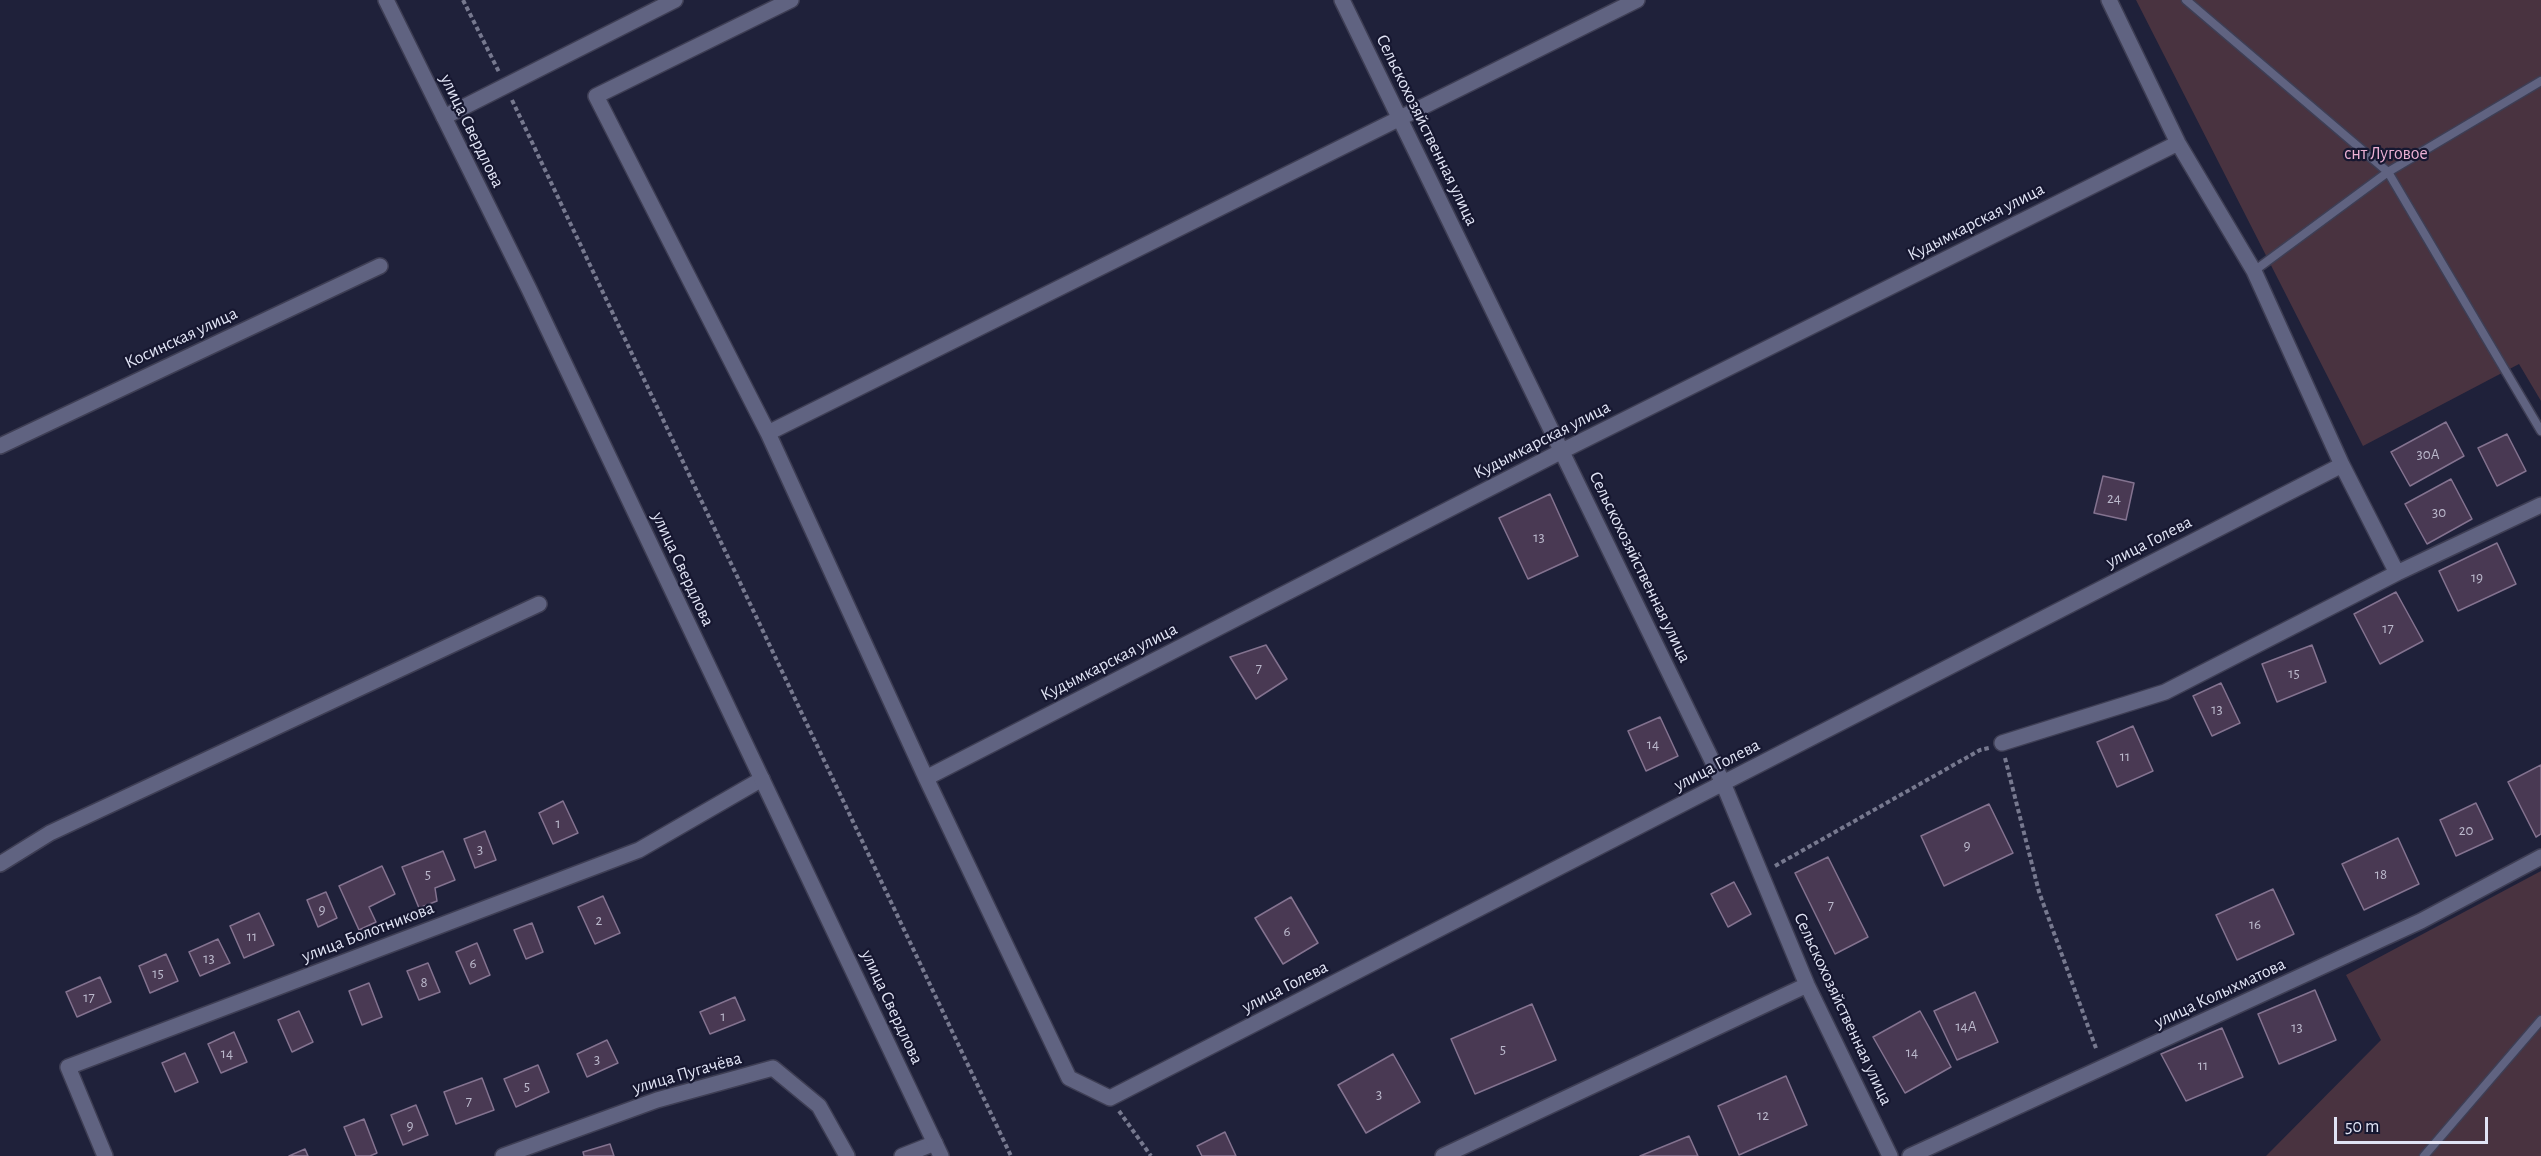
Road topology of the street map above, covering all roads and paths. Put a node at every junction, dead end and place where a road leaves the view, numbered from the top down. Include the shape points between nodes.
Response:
1 (386, 0) edge
2 (462, 0) edge
3 (675, 0) edge
4 (791, 0) edge
5 (1342, 0) edge
6 (1637, 0) edge
7 (2109, 0) edge
8 (2186, 0) edge
9 (2541, 81) edge
10 (506, 86) junction
11 (444, 117) junction
12 (1400, 117) junction
13 (2178, 142) junction
14 (2388, 172) junction
15 (380, 266) dead end
16 (2254, 271) junction
17 (2541, 431) edge
18 (768, 432) junction
19 (0, 446) edge
20 (1562, 451) junction
21 (2342, 465) junction
22 (2541, 505) edge
23 (2397, 573) junction
24 (540, 604) dead end
25 (2002, 743) junction
26 (926, 778) junction
27 (762, 779) junction
28 (1723, 783) junction
29 (2541, 856) edge
30 (0, 864) edge
31 (1761, 874) junction
32 (1807, 986) junction
33 (2541, 1020) edge
34 (2104, 1067) junction
35 (1110, 1098) junction
36 (938, 1149) edge
37 (105, 1156) edge
38 (503, 1156) edge
39 (848, 1156) edge
40 (902, 1156) edge
41 (1011, 1156) edge
42 (1151, 1156) edge
43 (1443, 1156) edge
44 (1890, 1156) edge
45 (1910, 1156) edge
46 (2424, 1156) edge

1 - 11 street, улица Свердлова
2 - 10 path
3 - 10 street
4 - 18 street via 596,96
5 - 12 street, Сельскохозяйственная улица
6 - 12 street
7 - 13 street
8 - 14 lane
9 - 14 lane
10 - 11 street
10 - 41 path
11 - 27 street, улица Свердлова
12 - 18 street
12 - 20 street, Сельскохозяйственная улица
13 - 16 street
13 - 20 street, Кудымкарская улица
14 - 16 lane
14 - 17 lane
15 - 19 street, Косинская улица
16 - 21 street
18 - 26 street
20 - 26 street, Кудымкарская улица
20 - 28 street, Сельскохозяйственная улица
21 - 23 street
21 - 28 street, улица Голева
22 - 23 street
23 - 25 street via 2165,692
24 - 30 street via 50,833
25 - 31 path via 1980,750
25 - 34 path via 2038,892
26 - 35 street via 1069,1078
27 - 36 street, улица Свердлова
27 - 37 street, улица Болотникова via 639,850 68,1067
28 - 31 street, Сельскохозяйственная улица
28 - 35 street, улица Голева
29 - 34 street, улица Колыхматова via 2421,921
31 - 32 street, Сельскохозяйственная улица
32 - 43 street
32 - 44 street, Сельскохозяйственная улица
33 - 46 lane
34 - 45 street, улица Колыхматова
35 - 42 path
36 - 40 street
38 - 39 street, улица Пугачёва via 657,1100 773,1068 819,1106

